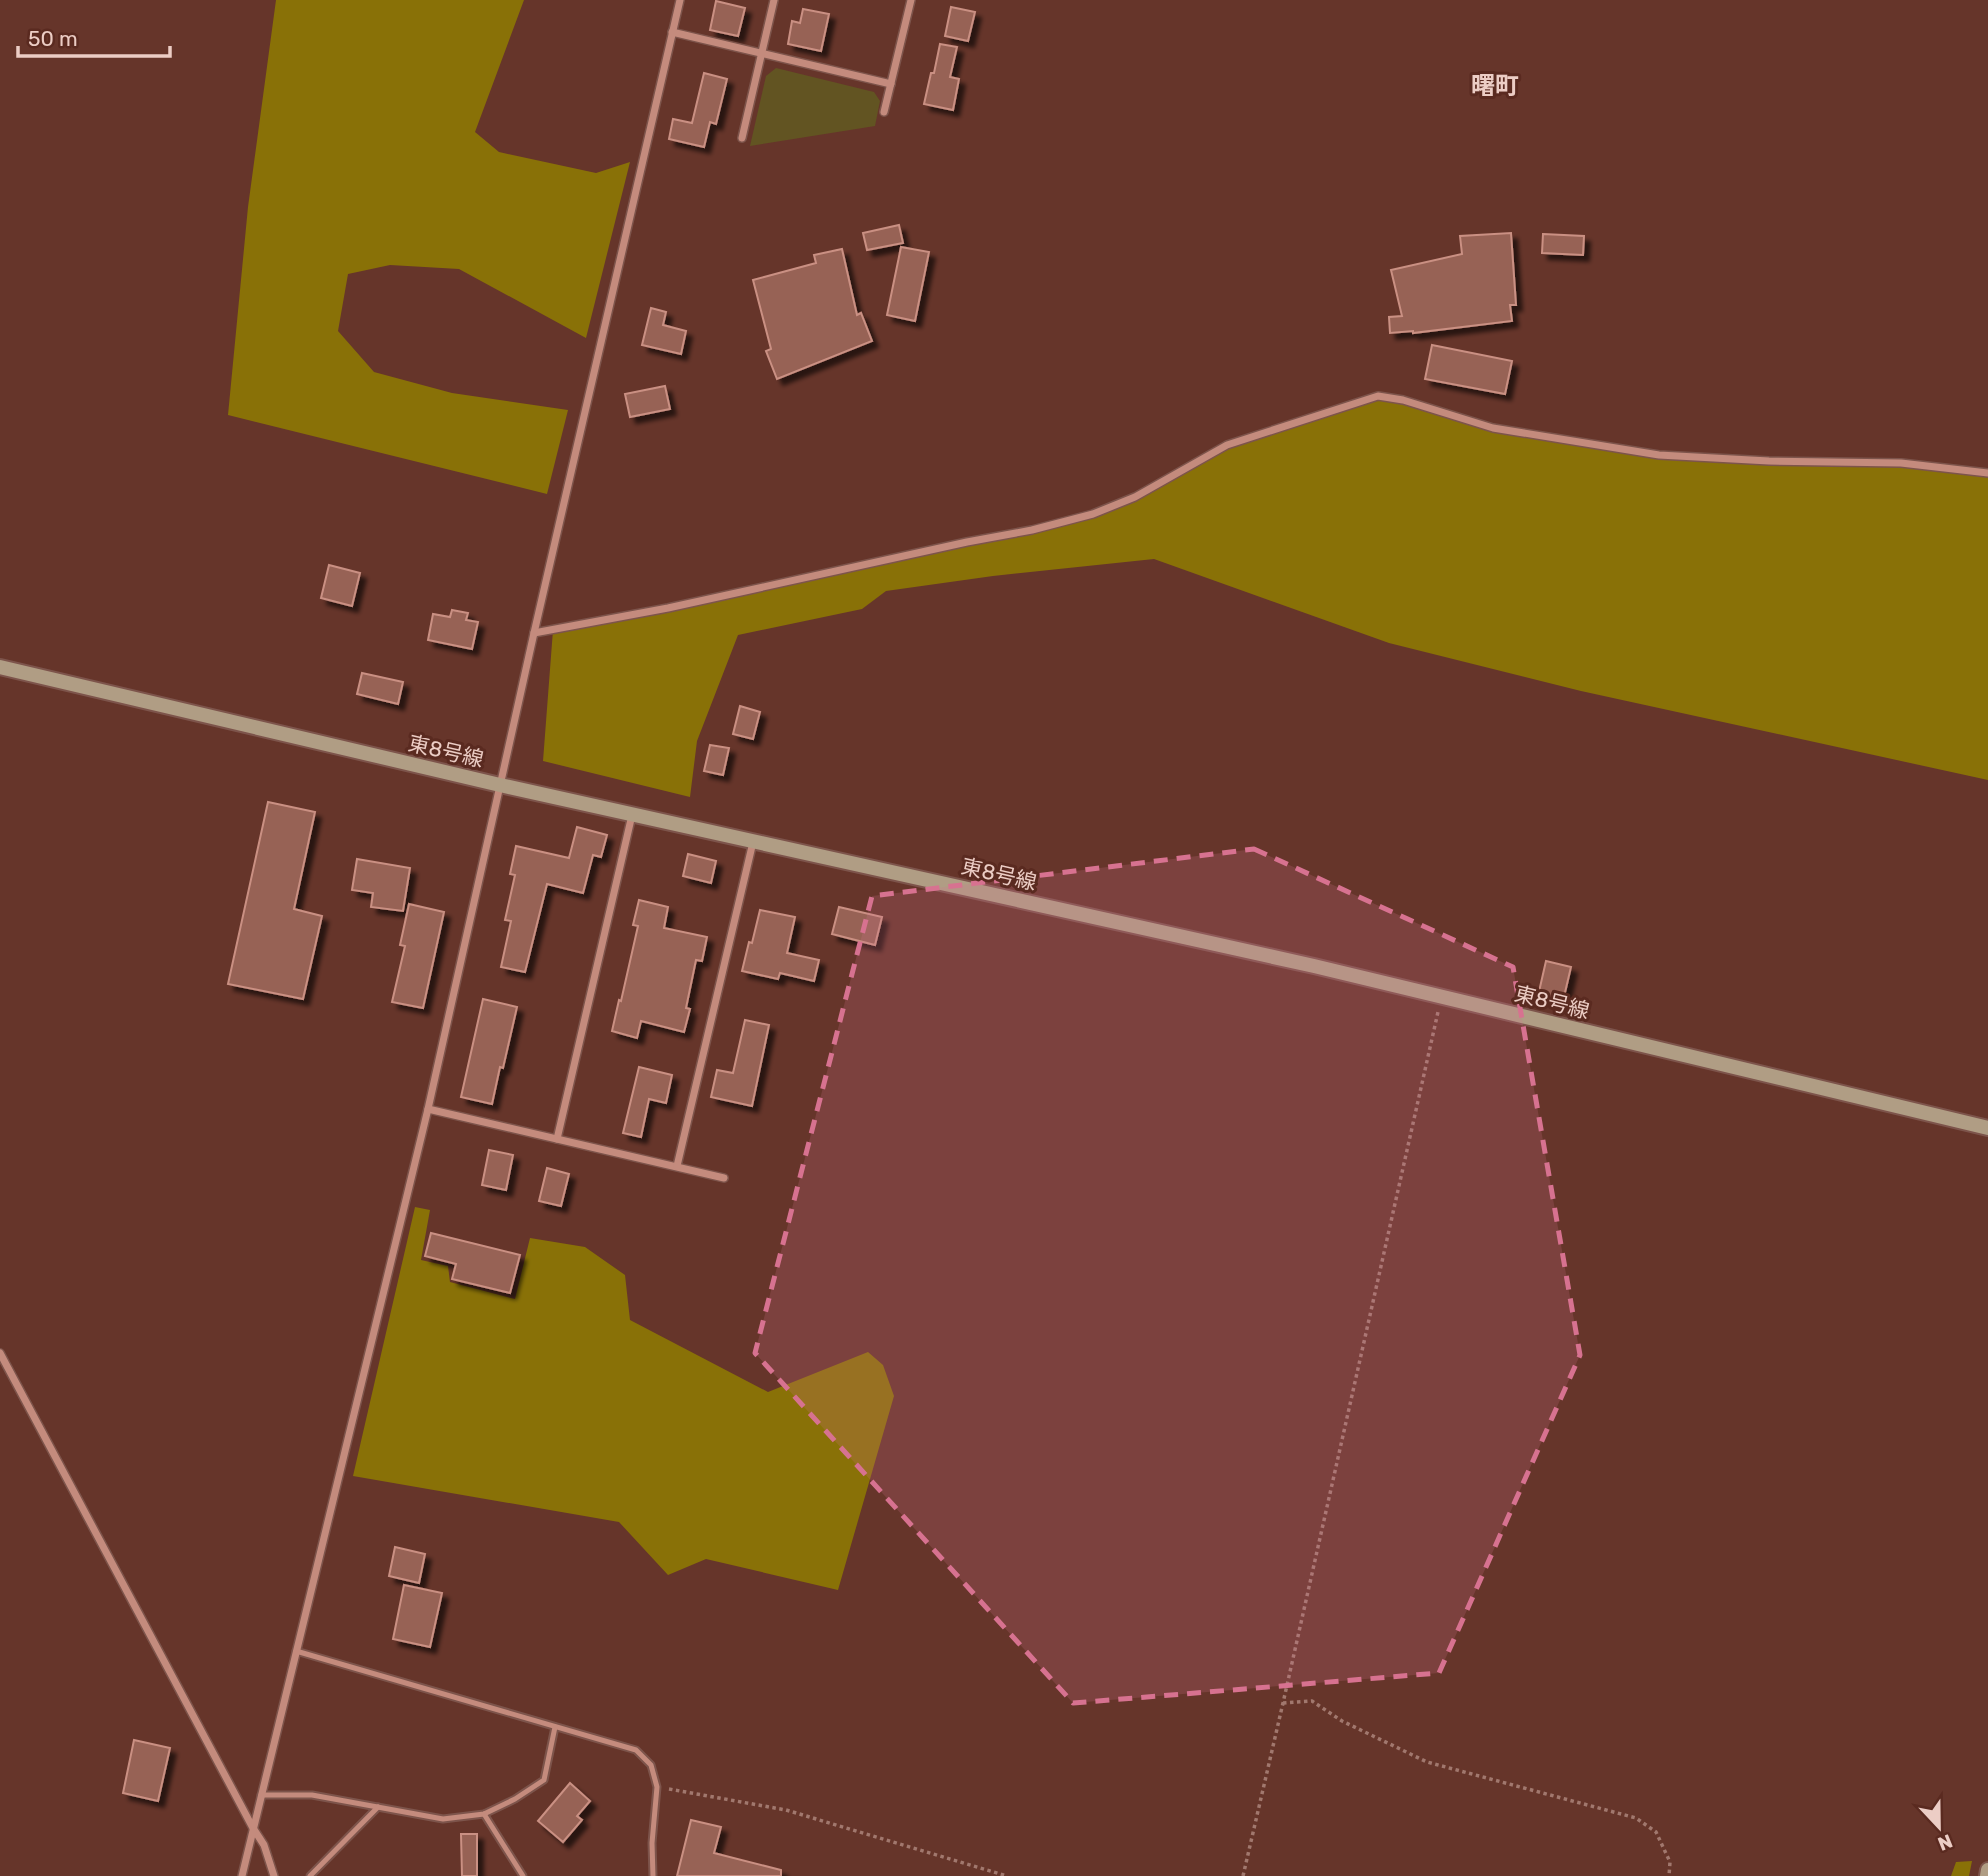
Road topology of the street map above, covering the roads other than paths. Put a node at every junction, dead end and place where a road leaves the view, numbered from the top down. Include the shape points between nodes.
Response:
1 (680, 0) edge
2 (774, 0) edge
3 (911, 0) edge
4 (672, 32) junction
5 (762, 54) junction
6 (891, 84) junction
7 (884, 112) dead end
8 (742, 138) dead end
9 (1988, 473) edge
10 (534, 633) junction
11 (0, 667) edge
12 (500, 785) junction
13 (632, 814) junction
14 (753, 841) junction
15 (428, 1109) junction
16 (1988, 1128) edge
17 (557, 1139) junction
18 (677, 1166) junction
19 (724, 1178) dead end
20 (0, 1353) edge
21 (296, 1651) junction
22 (555, 1727) junction
23 (261, 1795) junction
24 (378, 1807) junction
25 (484, 1814) junction
26 (253, 1828) junction
27 (1988, 1870) edge
28 (242, 1876) edge
29 (274, 1876) edge
30 (310, 1876) edge
31 (523, 1876) edge
32 (653, 1876) edge
33 (1987, 1876) edge

1 - 4 street
2 - 5 street
3 - 6 street
4 - 5 street
4 - 10 street
5 - 6 street
5 - 8 street
6 - 7 street
9 - 10 street via 1901,463 1659,455 1493,428 1378,396 1227,445 1135,497 1093,514
10 - 12 street
11 - 12 street, 東8号線
12 - 13 street, 東8号線
12 - 15 street
13 - 14 street, 東8号線
13 - 17 street
14 - 16 street, 東8号線 via 1314,966
14 - 18 street
15 - 17 street
15 - 21 street
17 - 18 street
18 - 19 street
20 - 26 street
21 - 22 lane
21 - 23 street
22 - 25 lane via 544,1780
22 - 32 lane via 636,1750 651,1765 657,1787
23 - 24 lane via 312,1795
23 - 26 street
24 - 25 lane via 443,1819
24 - 30 lane
25 - 31 lane
26 - 28 street
26 - 29 street
27 - 33 street

